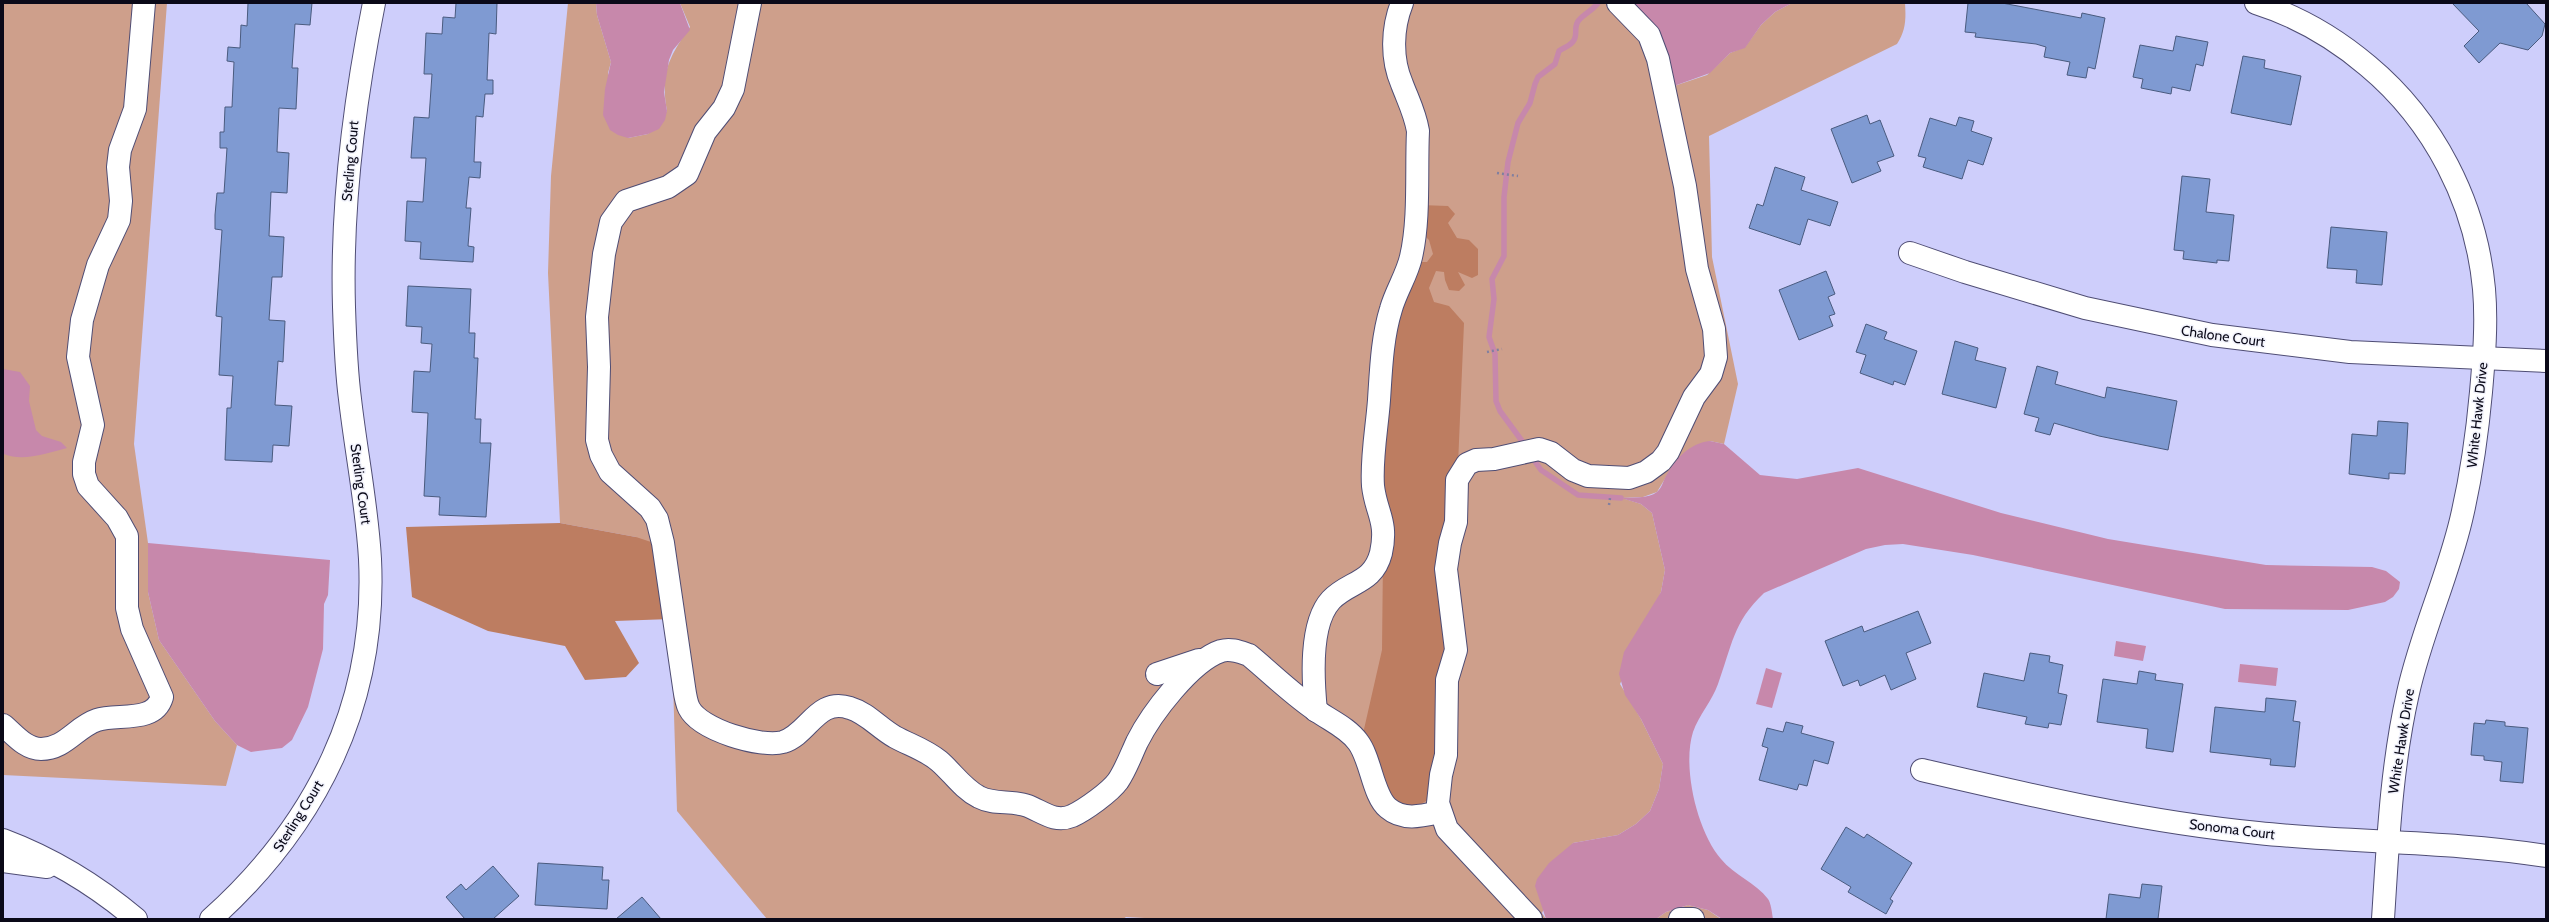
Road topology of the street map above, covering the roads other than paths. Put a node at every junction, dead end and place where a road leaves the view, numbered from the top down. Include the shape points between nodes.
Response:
1 (144, 3) edge
2 (374, 3) edge
3 (750, 3) edge
4 (1402, 3) edge
5 (1618, 3) edge
6 (2256, 3) edge
7 (1910, 253) dead end
8 (2484, 360) junction
9 (2546, 361) edge
10 (1210, 656) junction
11 (1157, 674) dead end
12 (1316, 711) junction
13 (3, 725) edge
14 (1922, 770) dead end
15 (1440, 812) junction
16 (3, 840) edge
17 (2388, 843) junction
18 (2546, 856) edge
19 (3, 861) edge
20 (70, 873) junction
21 (136, 919) edge
22 (211, 919) edge
23 (1531, 919) edge
24 (1680, 919) edge
25 (1693, 919) edge
26 (2384, 919) edge

1 - 13 street via 134,109 120,150 118,167 120,220 98,265 82,320 78,357 93,425 84,462 84,474 88,486 117,518 127,536 127,608 132,629 162,697 155,709 132,717 97,720 50,749 29,746
2 - 22 street, Sterling Court via 352,133 346,208 344,306 349,397 370,557 371,600 364,658 355,697 339,744 312,799 287,838 261,871
3 - 10 street via 733,89 724,108 704,132 687,174 668,187 626,201 611,222 604,254 597,316 597,440 610,472 654,513 663,543 689,708 703,723 716,731 778,743 800,732 822,710 836,706 849,707 896,737 926,751 980,798 994,802 1018,803 1050,817 1072,816 1106,793 1117,782 1141,736 1166,700 1190,672
4 - 12 street via 1395,30 1394,49 1397,70 1415,115 1417,138 1414,239 1411,258 1392,307 1383,347 1373,487 1384,531 1380,554 1373,570 1366,578 1339,594 1324,612 1314,661
5 - 15 street via 1649,35 1658,59 1685,186 1697,269 1714,328 1715,366 1694,397 1668,452 1658,464 1642,474 1620,479 1588,476 1573,470 1551,453 1539,449 1494,459 1476,460 1467,464 1461,472 1457,480 1456,522 1446,569 1457,641 1447,680 1447,741 1438,792
6 - 8 street, White Hawk Drive via 2314,28 2346,48 2404,100 2434,141 2460,190 2478,249 2485,305
7 - 8 street, Chalone Court via 2085,308 2175,329 2317,349
8 - 9 street, Chalone Court
8 - 17 street, White Hawk Drive via 2477,432 2461,521 2421,642 2399,734
10 - 11 street
10 - 12 street via 1223,651 1238,651 1249,655
12 - 15 street via 1358,740 1387,807 1402,816
14 - 17 street, Sonoma Court via 2087,808 2185,824 2258,833
15 - 23 street via 1447,829
16 - 20 street via 24,848
17 - 18 street, Sonoma Court via 2467,846
17 - 26 street, White Hawk Drive
19 - 20 street
20 - 21 street via 100,891
24 - 25 street

